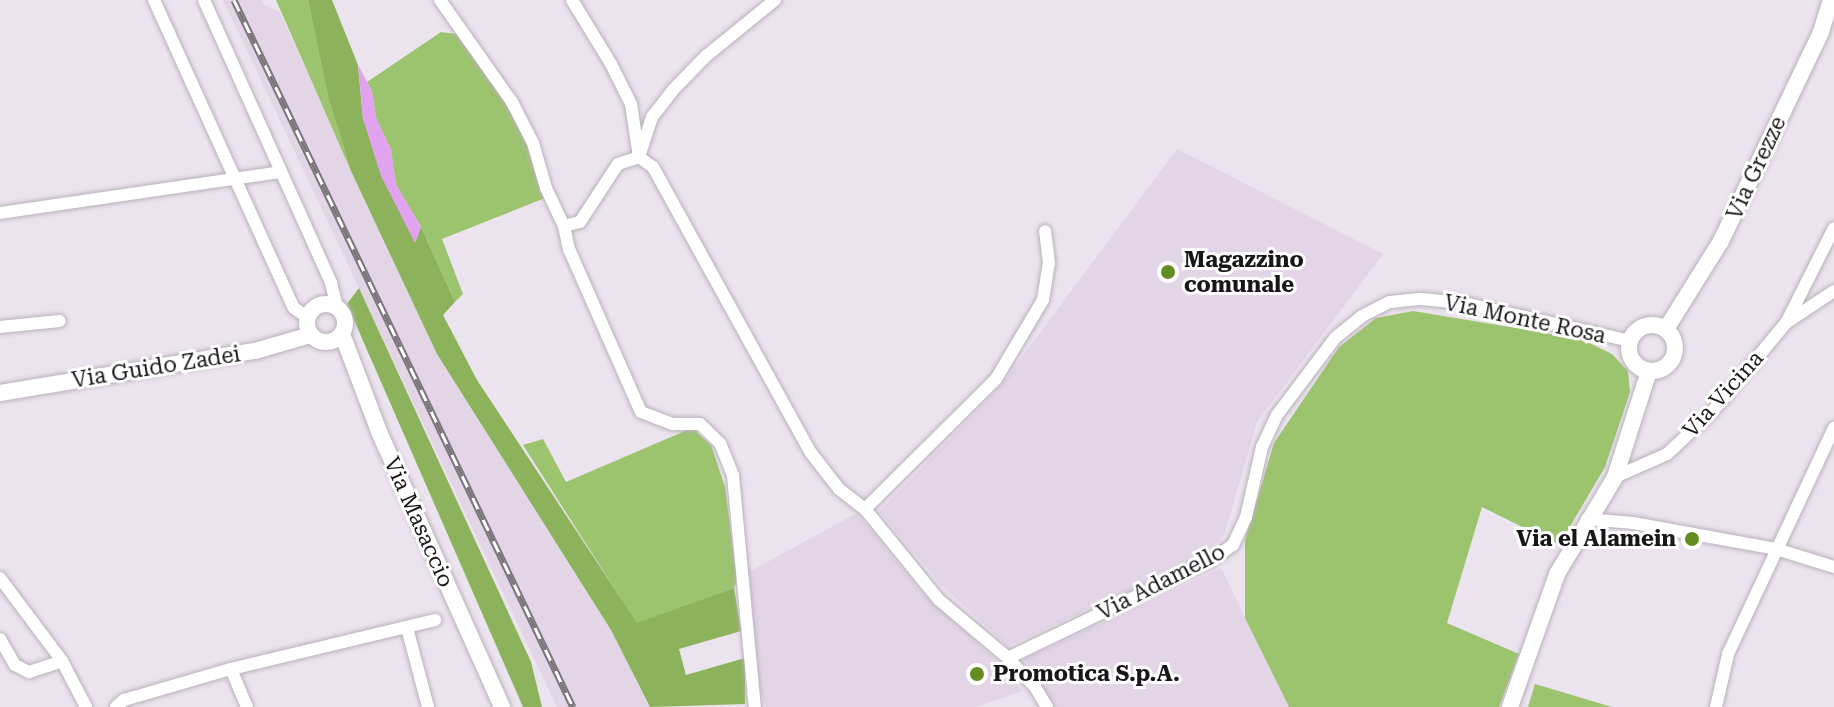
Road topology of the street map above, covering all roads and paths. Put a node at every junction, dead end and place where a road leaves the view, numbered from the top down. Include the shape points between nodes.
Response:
1 (154, 0) edge
2 (204, 0) edge
3 (440, 0) edge
4 (572, 0) edge
5 (775, 0) edge
6 (1831, 0) edge
7 (639, 157) junction
8 (281, 172) junction
9 (239, 181) junction
10 (0, 213) edge
11 (564, 226) junction
12 (1834, 228) edge
13 (1045, 231) dead end
14 (1834, 291) edge
15 (337, 307) junction
16 (307, 317) junction
17 (60, 321) dead end
18 (1786, 323) junction
19 (0, 327) edge
20 (1666, 329) junction
21 (342, 334) junction
22 (310, 335) junction
23 (1630, 341) junction
24 (1649, 371) junction
25 (0, 393) edge
26 (1277, 415) joint
27 (1834, 428) edge
28 (1615, 477) junction
29 (865, 509) junction
30 (1587, 519) junction
31 (1776, 549) junction
32 (1834, 567) edge
33 (0, 578) edge
34 (435, 620) dead end
35 (407, 628) junction
36 (0, 639) edge
37 (1008, 658) junction
38 (62, 661) junction
39 (231, 669) junction
40 (86, 707) edge
41 (116, 707) edge
42 (247, 707) edge
43 (428, 707) edge
44 (502, 707) edge
45 (755, 707) edge
46 (1047, 707) edge
47 (1510, 707) edge
48 (1716, 707) edge

1 - 9 street
2 - 8 street
3 - 11 street via 512,102
4 - 7 street via 631,104
5 - 7 street via 673,90 652,117
6 - 20 street, Via Grezze via 1821,32 1721,241
7 - 11 street via 618,164 580,222
7 - 29 street via 660,179 811,453 839,489
8 - 9 street
8 - 15 street
9 - 10 street
9 - 16 street via 294,308
11 - 45 street via 569,249 641,412 673,424 700,424 720,443 733,476
12 - 18 street, Via Vicina
13 - 29 street via 1049,263 1043,300 996,379
14 - 18 street
15 - 16 street via 319,304
15 - 21 street via 344,316
16 - 22 street
17 - 19 street
18 - 28 street, Via Vicina via 1712,412 1667,454
20 - 23 street via 1645,326
20 - 24 street via 1675,342 1674,357 1664,368
21 - 22 street via 326,342
21 - 44 street, Via Masaccio via 380,434
22 - 25 street, Via Guido Zadei via 255,351
23 - 24 street via 1631,357
23 - 26 street, Via Monte Rosa via 1464,303 1390,302 1335,338
24 - 28 street
26 - 37 street, Via Adamello via 1233,545
27 - 31 street
28 - 30 street
29 - 37 street via 939,600
30 - 31 street
30 - 47 street via 1557,574
31 - 32 street
31 - 48 street via 1728,654
33 - 38 street
34 - 35 street
35 - 39 street
35 - 43 street
36 - 38 street via 15,665 29,672
37 - 46 street
38 - 40 street
39 - 41 street via 124,700
39 - 42 street

